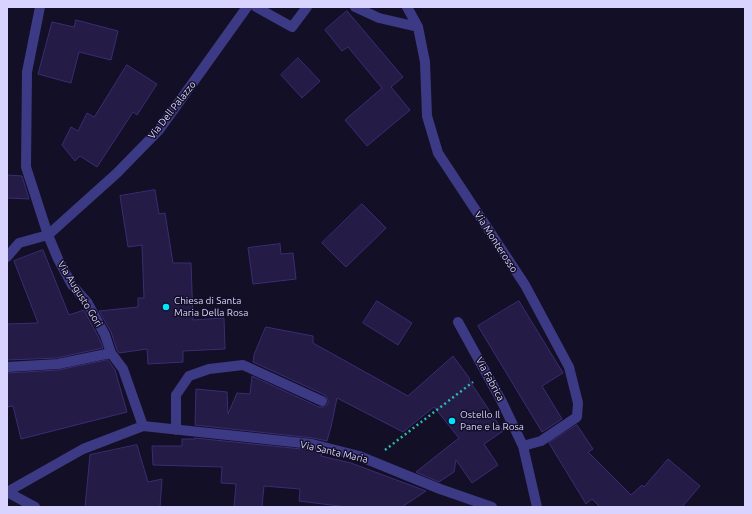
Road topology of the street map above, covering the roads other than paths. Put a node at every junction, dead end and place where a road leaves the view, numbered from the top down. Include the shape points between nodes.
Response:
1 (40, 7) edge
2 (247, 7) edge
3 (256, 7) edge
4 (307, 7) edge
5 (355, 7) edge
6 (407, 7) edge
7 (418, 27) junction
8 (48, 235) junction
9 (7, 257) edge
10 (458, 322) dead end
11 (110, 353) junction
12 (7, 367) edge
13 (322, 401) dead end
14 (143, 426) junction
15 (176, 430) junction
16 (524, 446) junction
17 (7, 492) edge
18 (34, 507) edge
19 (492, 507) edge
20 (537, 507) edge

1 - 8 street, Via Augusto Gori via 27,72 26,167
2 - 8 street, Via Dell Palazzo via 159,130 117,173
3 - 4 street via 292,27
5 - 7 street via 379,18
6 - 7 street, Via Monterosso
7 - 16 street, Via Monterosso via 425,62 426,116 438,153 525,285 569,367 578,403 577,417 541,441
8 - 9 street via 19,243
8 - 11 street, Via Augusto Gori via 72,285 87,302 105,335
10 - 16 street, Via Fabrica
11 - 12 street via 58,364
11 - 14 street, Via Augusto Gori via 123,369
13 - 15 street via 243,365 209,369 188,376 176,395
14 - 15 street, Via Santa Maria
14 - 17 street via 83,450
15 - 19 street, Via Santa Maria via 312,444 371,460 440,489
16 - 20 street, Via Fabrica
17 - 18 street

